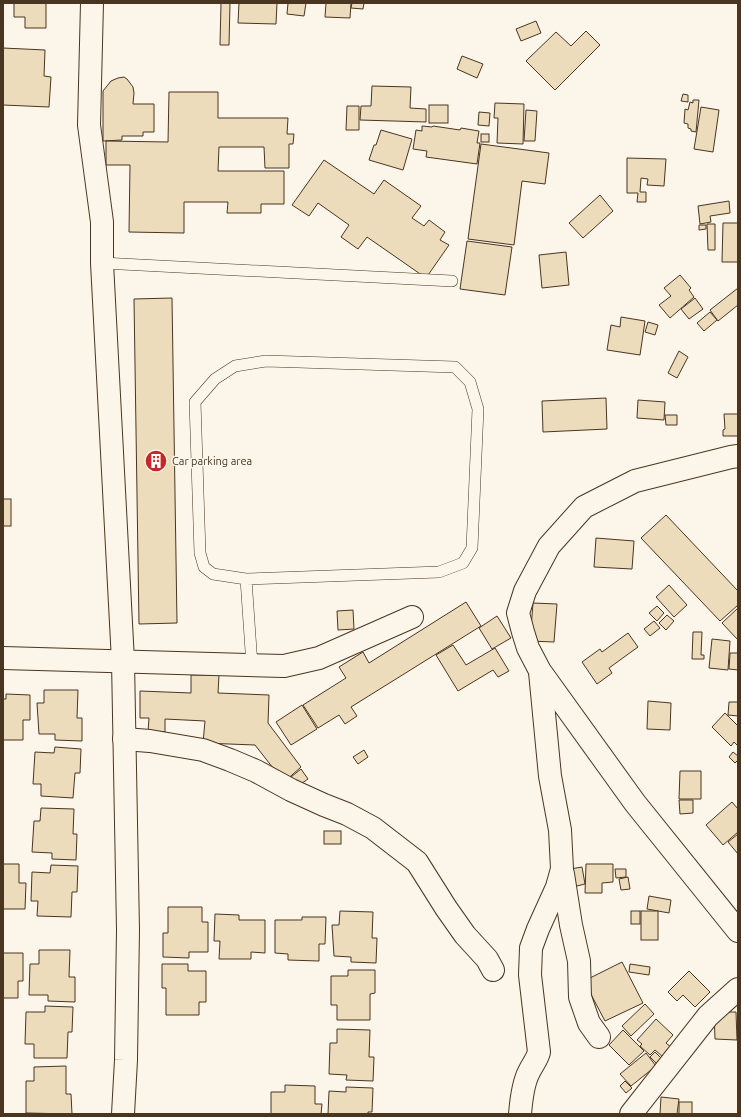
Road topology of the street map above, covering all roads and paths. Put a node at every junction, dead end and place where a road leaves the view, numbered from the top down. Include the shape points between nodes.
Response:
1 (92, 3) edge
2 (102, 263) junction
3 (452, 281) dead end
4 (738, 456) edge
5 (246, 579) junction
6 (412, 617) dead end
7 (3, 658) edge
8 (123, 661) junction
9 (252, 665) junction
10 (540, 671) junction
11 (124, 739) junction
12 (562, 869) junction
13 (738, 931) edge
14 (493, 970) dead end
15 (738, 989) edge
16 (599, 1037) dead end
17 (123, 1114) edge
18 (520, 1114) edge
19 (632, 1114) edge

1 - 2 street via 89,125 102,222
2 - 3 lane
2 - 8 street
4 - 10 street via 635,481 584,507 549,546 525,591 518,613 528,648
5 - 5 lane via 439,572 463,563 472,548 478,417 470,382 455,367 266,361 235,366 215,379 195,402 200,553 204,567 213,574
5 - 9 lane
6 - 9 street via 319,658 284,666
7 - 8 street
8 - 9 street
8 - 11 street
10 - 12 street via 550,776 560,830
10 - 13 street via 635,803
11 - 14 street via 203,750 256,771 374,828 417,862 465,935 487,959
11 - 17 street via 128,930
12 - 16 street via 579,962 580,997 589,1023
12 - 18 street via 532,948 530,975 539,1052 528,1073
15 - 19 street via 708,1016

